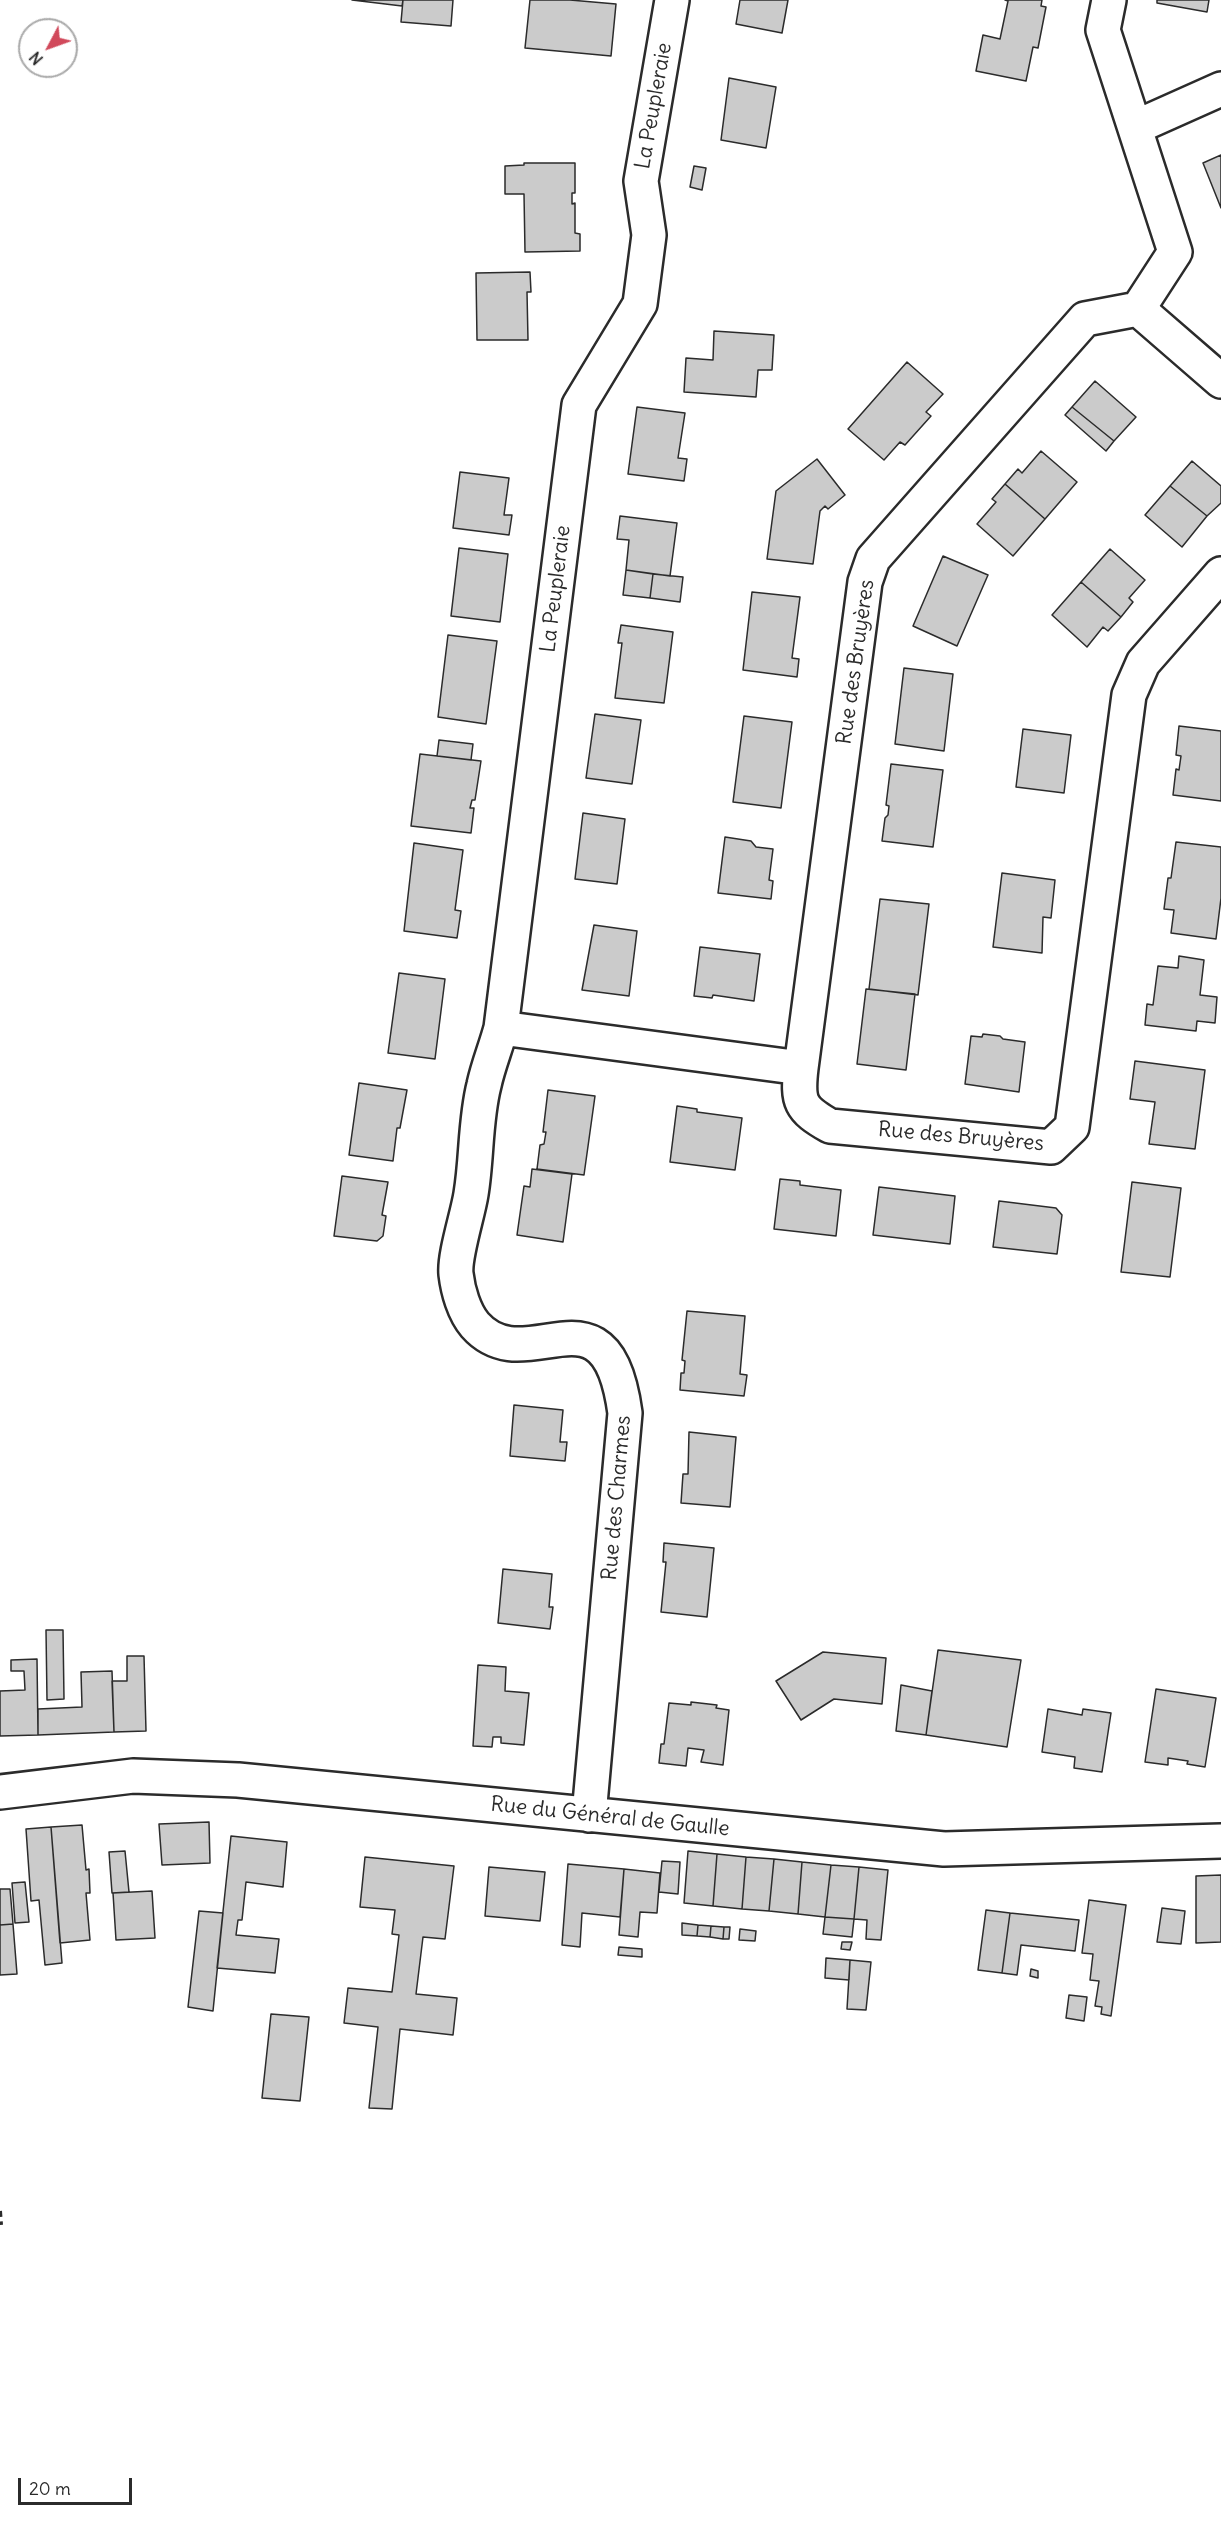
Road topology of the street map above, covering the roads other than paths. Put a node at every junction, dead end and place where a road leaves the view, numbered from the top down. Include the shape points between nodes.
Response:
1 (672, 0) edge
2 (1109, 0) edge
3 (1221, 89) edge
4 (1136, 127) junction
5 (1138, 309) junction
6 (1221, 381) edge
7 (1221, 574) edge
8 (501, 1028) junction
9 (801, 1068) junction
10 (471, 1193) joint
11 (0, 1792) edge
12 (589, 1815) junction
13 (1221, 1841) edge

1 - 8 street, La Peupleraie via 641,182 649,235 640,304 579,405
2 - 4 street via 1103,30
3 - 4 street
4 - 5 street via 1175,252
5 - 6 street
5 - 9 street, Rue des Bruyères via 1085,319 873,559 865,582
7 - 9 street, Rue des Bruyères via 1143,663 1129,695 1072,1127 1051,1148 830,1126 809,1114 798,1091
8 - 9 street
8 - 10 street, La Peupleraie via 483,1086
10 - 12 street, Rue des Charmes via 456,1272 462,1302 476,1325 496,1340 518,1346 567,1337 589,1341 611,1359 622,1386 626,1413
11 - 12 street, Rue du Général de Gaulle via 133,1776 238,1780
12 - 13 street, Rue du Général de Gaulle via 944,1849

